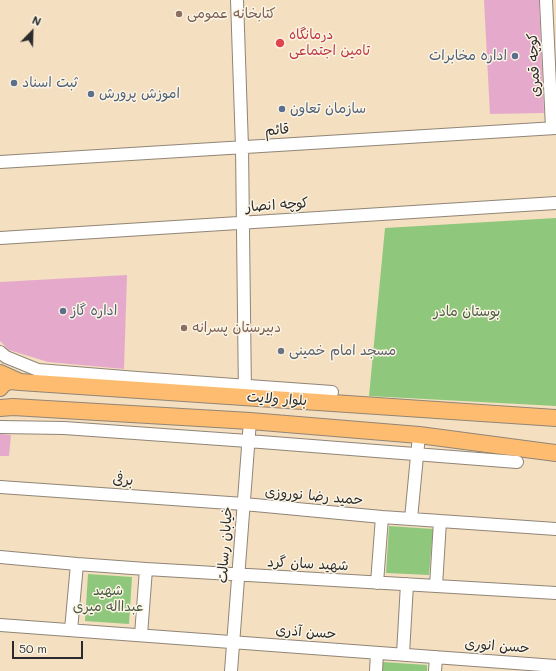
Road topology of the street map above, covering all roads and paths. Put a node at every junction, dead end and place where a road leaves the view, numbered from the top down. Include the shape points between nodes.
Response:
1 (237, 0) edge
2 (546, 0) edge
3 (554, 128) edge
4 (242, 148) junction
5 (0, 162) edge
6 (556, 203) edge
7 (243, 222) junction
8 (0, 238) edge
9 (0, 352) edge
10 (0, 373) edge
11 (20, 382) junction
12 (0, 388) edge
13 (245, 391) junction
14 (332, 392) dead end
15 (4, 405) edge
16 (556, 418) edge
17 (250, 421) junction
18 (0, 427) edge
19 (419, 435) junction
20 (248, 441) junction
21 (556, 453) edge
22 (418, 454) junction
23 (517, 462) dead end
24 (0, 486) edge
25 (244, 504) junction
26 (382, 517) junction
27 (411, 519) junction
28 (440, 521) junction
29 (556, 529) edge
30 (0, 557) edge
31 (77, 564) junction
32 (146, 570) junction
33 (238, 575) junction
34 (377, 583) junction
35 (407, 584) junction
36 (436, 586) junction
37 (556, 593) edge
38 (0, 625) edge
39 (72, 630) junction
40 (141, 635) junction
41 (233, 642) junction
42 (377, 653) junction
43 (403, 654) junction
44 (436, 657) junction
45 (556, 666) edge
46 (231, 671) edge
47 (376, 671) edge
48 (435, 671) edge

1 - 4 street
2 - 3 street, کوچه قمری
3 - 4 street, قائم
4 - 5 street, قائم
4 - 7 street
6 - 7 street, کوچه انصار
7 - 8 street, کوچه انصار
7 - 13 street
9 - 13 street via 38,370 137,378
10 - 11 main road, بلوار ولایت
11 - 12 main road via 10,381
11 - 13 main road, بلوار ولایت
13 - 14 street
13 - 16 main road, بلوار ولایت
15 - 17 main road, بلوار ولایت
17 - 19 main road, بلوار ولایت
17 - 20 street, خیابان رسالت
18 - 20 street via 64,428
19 - 21 main road, بلوار ولایت
19 - 22 street
20 - 22 street
20 - 25 street, خیابان رسالت
22 - 23 street
22 - 27 street
24 - 25 street, برفی
25 - 26 street, حمید رضا نوروزی
25 - 33 street, خیابان رسالت
26 - 27 street, حمید رضا نوروزی
26 - 34 street
27 - 28 street, حمید رضا نوروزی
28 - 29 street
28 - 36 street
30 - 31 street, شهید سان گرد
31 - 32 street, شهید سان گرد
31 - 39 street
32 - 33 street, شهید سان گرد
32 - 40 street
33 - 34 street, شهید سان گرد
33 - 41 street, خیابان رسالت
34 - 35 street, شهید سان گرد
35 - 36 street, شهید سان گرد
35 - 43 street
36 - 37 street
38 - 39 street, حسن آذری
39 - 40 street, حسن آذری
40 - 41 street, حسن آذری
41 - 42 street, حسن آذری
41 - 46 street, خیابان رسالت
42 - 43 street, حسن آذری
42 - 47 street
43 - 44 street, حسن انوری
44 - 45 street, حسن انوری
44 - 48 street

